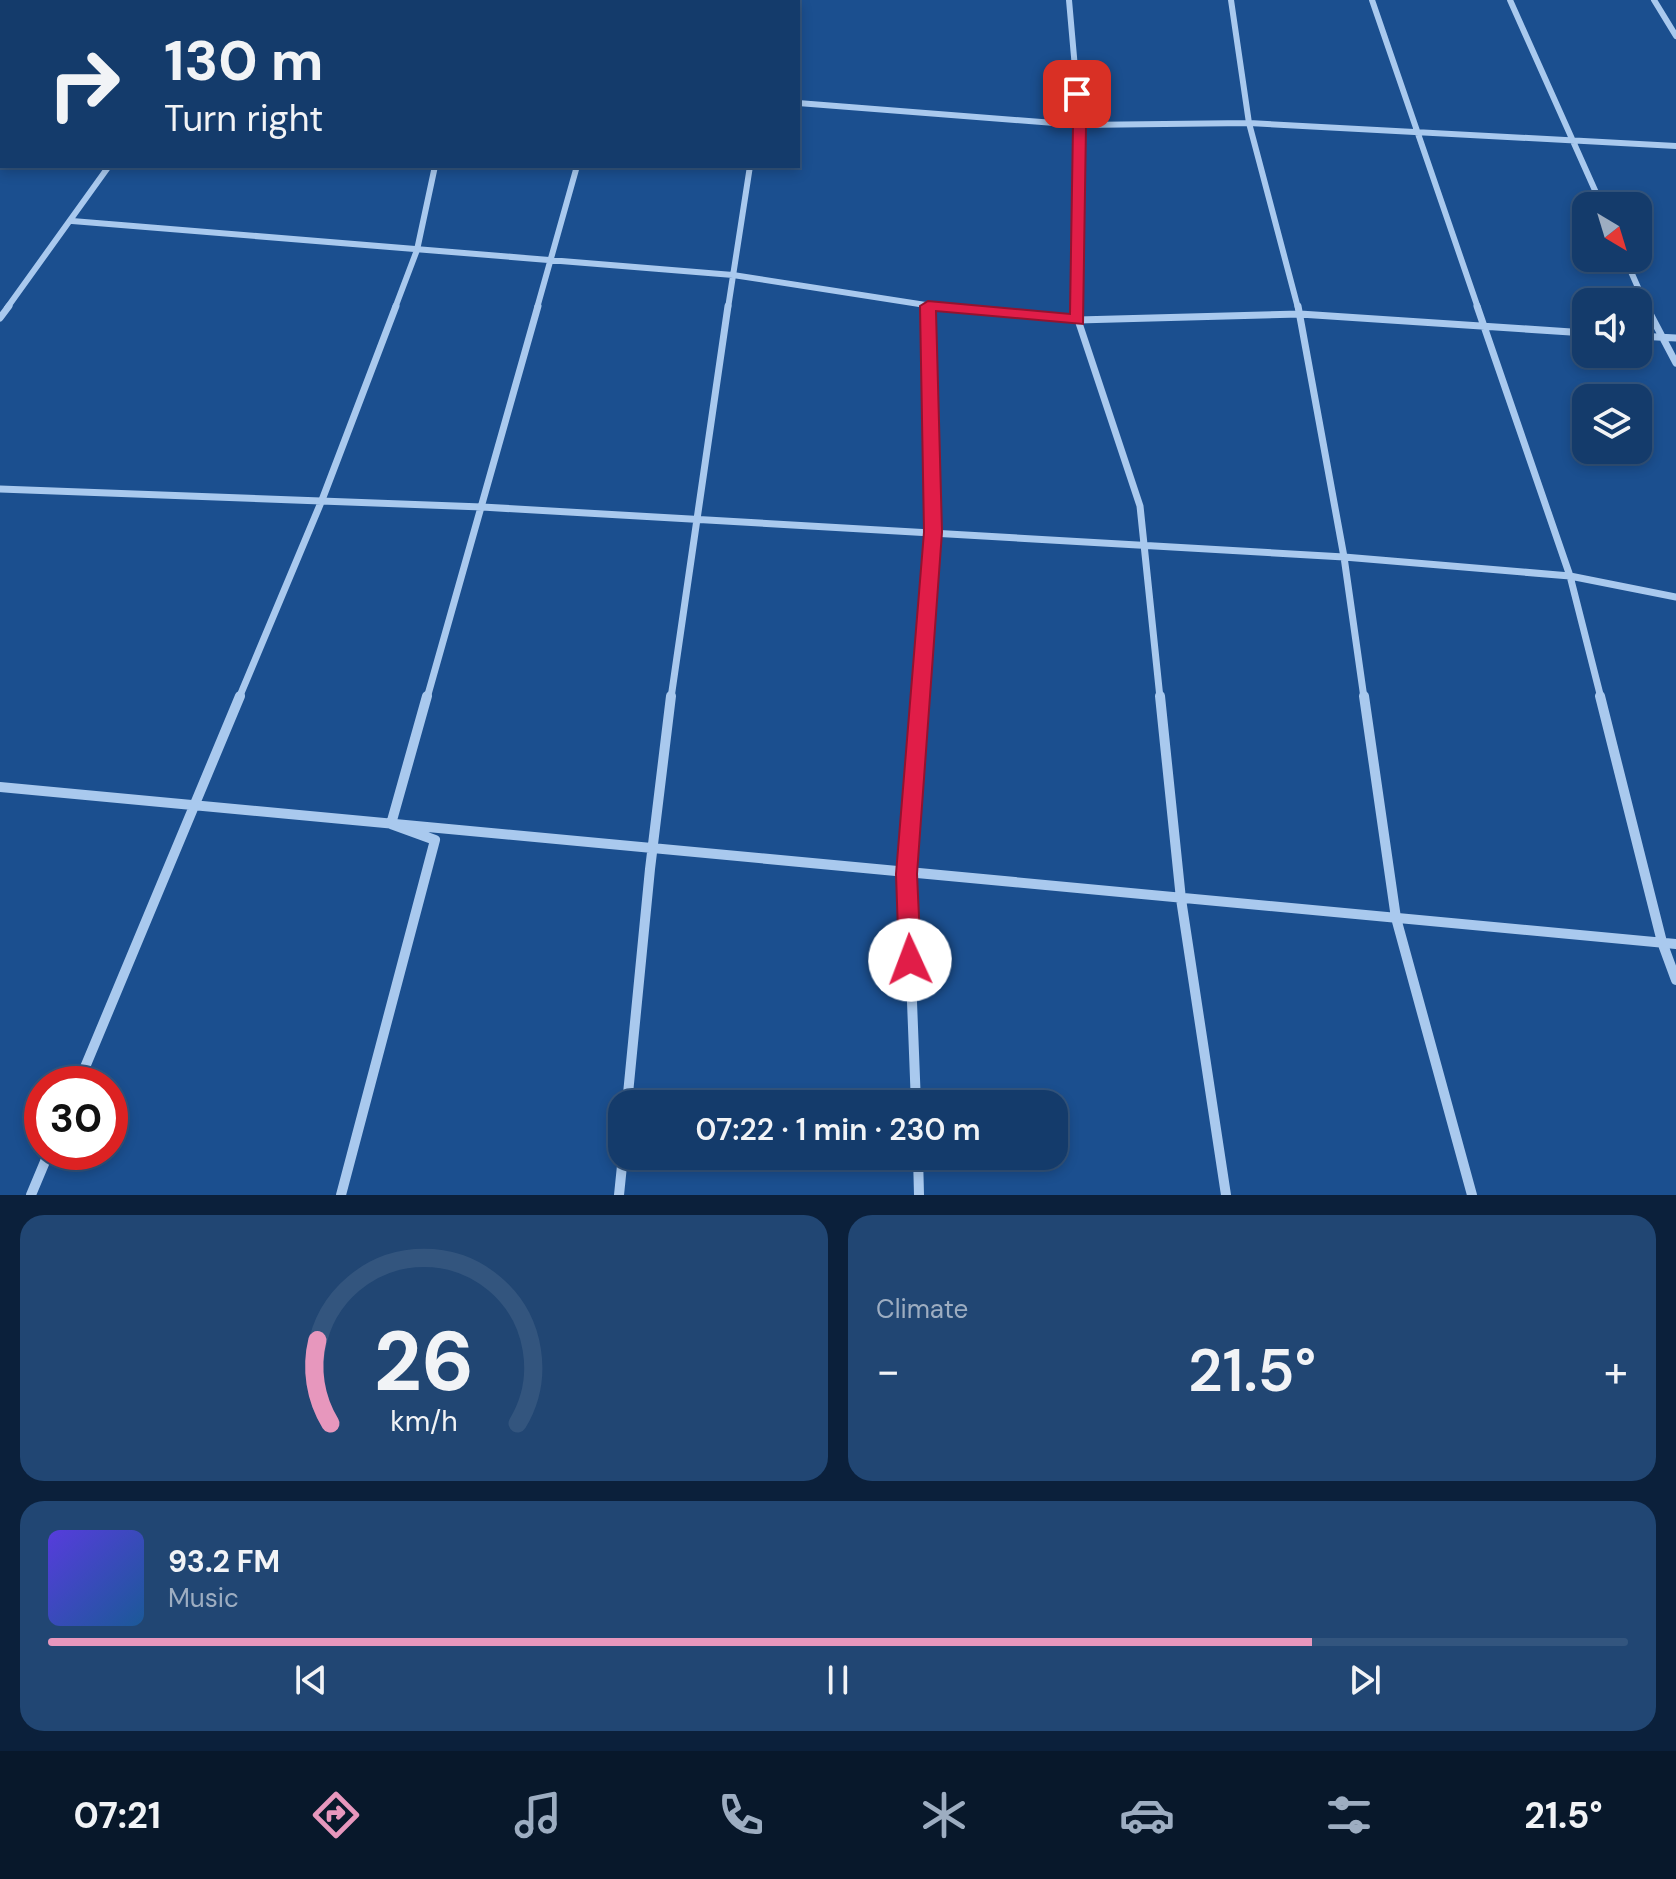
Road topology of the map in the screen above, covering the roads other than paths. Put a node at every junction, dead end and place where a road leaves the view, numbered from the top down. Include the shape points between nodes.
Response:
1 (1069, 0) edge
2 (1231, 0) edge
3 (1372, 0) edge
4 (1510, 0) edge
5 (1654, 0) edge
6 (1676, 36) edge
7 (800, 103) edge
8 (1249, 123) junction
9 (1080, 125) junction
10 (1417, 132) junction
11 (1573, 141) junction
12 (1676, 146) edge
13 (108, 168) edge
14 (435, 168) edge
15 (576, 168) edge
16 (750, 168) edge
17 (1596, 192) edge
18 (72, 221) junction
19 (417, 250) junction
20 (551, 259) junction
21 (1631, 272) edge
22 (733, 275) junction
23 (928, 306) junction
24 (1300, 314) junction
25 (0, 318) edge
26 (1078, 320) junction
27 (1484, 326) junction
28 (1572, 332) edge
29 (1652, 337) edge
30 (1660, 337) junction
31 (1676, 338) edge
32 (1676, 363) edge
33 (0, 489) edge
34 (322, 500) junction
35 (482, 507) junction
36 (694, 521) junction
37 (933, 532) junction
38 (1145, 546) junction
39 (1344, 557) junction
40 (1570, 576) junction
41 (1676, 597) edge
42 (0, 787) edge
43 (195, 806) junction
44 (391, 824) junction
45 (654, 849) junction
46 (907, 874) junction
47 (1181, 899) junction
48 (1396, 918) junction
49 (1662, 942) junction
50 (1676, 944) edge
51 (1676, 980) edge
52 (86, 1066) edge
53 (628, 1090) edge
54 (915, 1090) edge
55 (41, 1170) edge
56 (622, 1170) edge
57 (918, 1170) edge
58 (31, 1195) edge
59 (341, 1195) edge
60 (619, 1195) edge
61 (919, 1195) edge
62 (1226, 1195) edge
63 (1472, 1195) edge

1 - 9 street
2 - 8 street
3 - 10 street
4 - 11 street
5 - 6 street
7 - 9 street
8 - 9 street
8 - 10 street
8 - 24 street
9 - 26 street
10 - 11 street
10 - 27 street
11 - 12 street
11 - 17 street
13 - 18 street
14 - 19 street
15 - 20 street
16 - 22 street
18 - 19 street
18 - 25 street
19 - 20 street
19 - 34 street
20 - 22 street
20 - 35 street
21 - 30 street
22 - 23 street
22 - 36 street
23 - 26 street
23 - 37 street
24 - 26 street
24 - 27 street
24 - 39 street
26 - 38 street via 1140,506
27 - 28 street
27 - 40 street
29 - 30 street
30 - 31 street
30 - 32 street
33 - 34 street
34 - 35 street
34 - 43 street
35 - 36 street
35 - 44 street
36 - 37 street
36 - 45 street
37 - 38 street
37 - 46 street
38 - 39 street
38 - 47 street
39 - 40 street
39 - 48 street
40 - 41 street
40 - 49 street
42 - 43 street
43 - 44 street
43 - 52 street
44 - 45 street
44 - 59 street via 435,840
45 - 46 street
45 - 53 street
46 - 47 street
46 - 54 street
47 - 48 street
47 - 62 street
48 - 49 street
48 - 63 street
49 - 50 street
49 - 51 street
55 - 58 street
56 - 60 street
57 - 61 street

